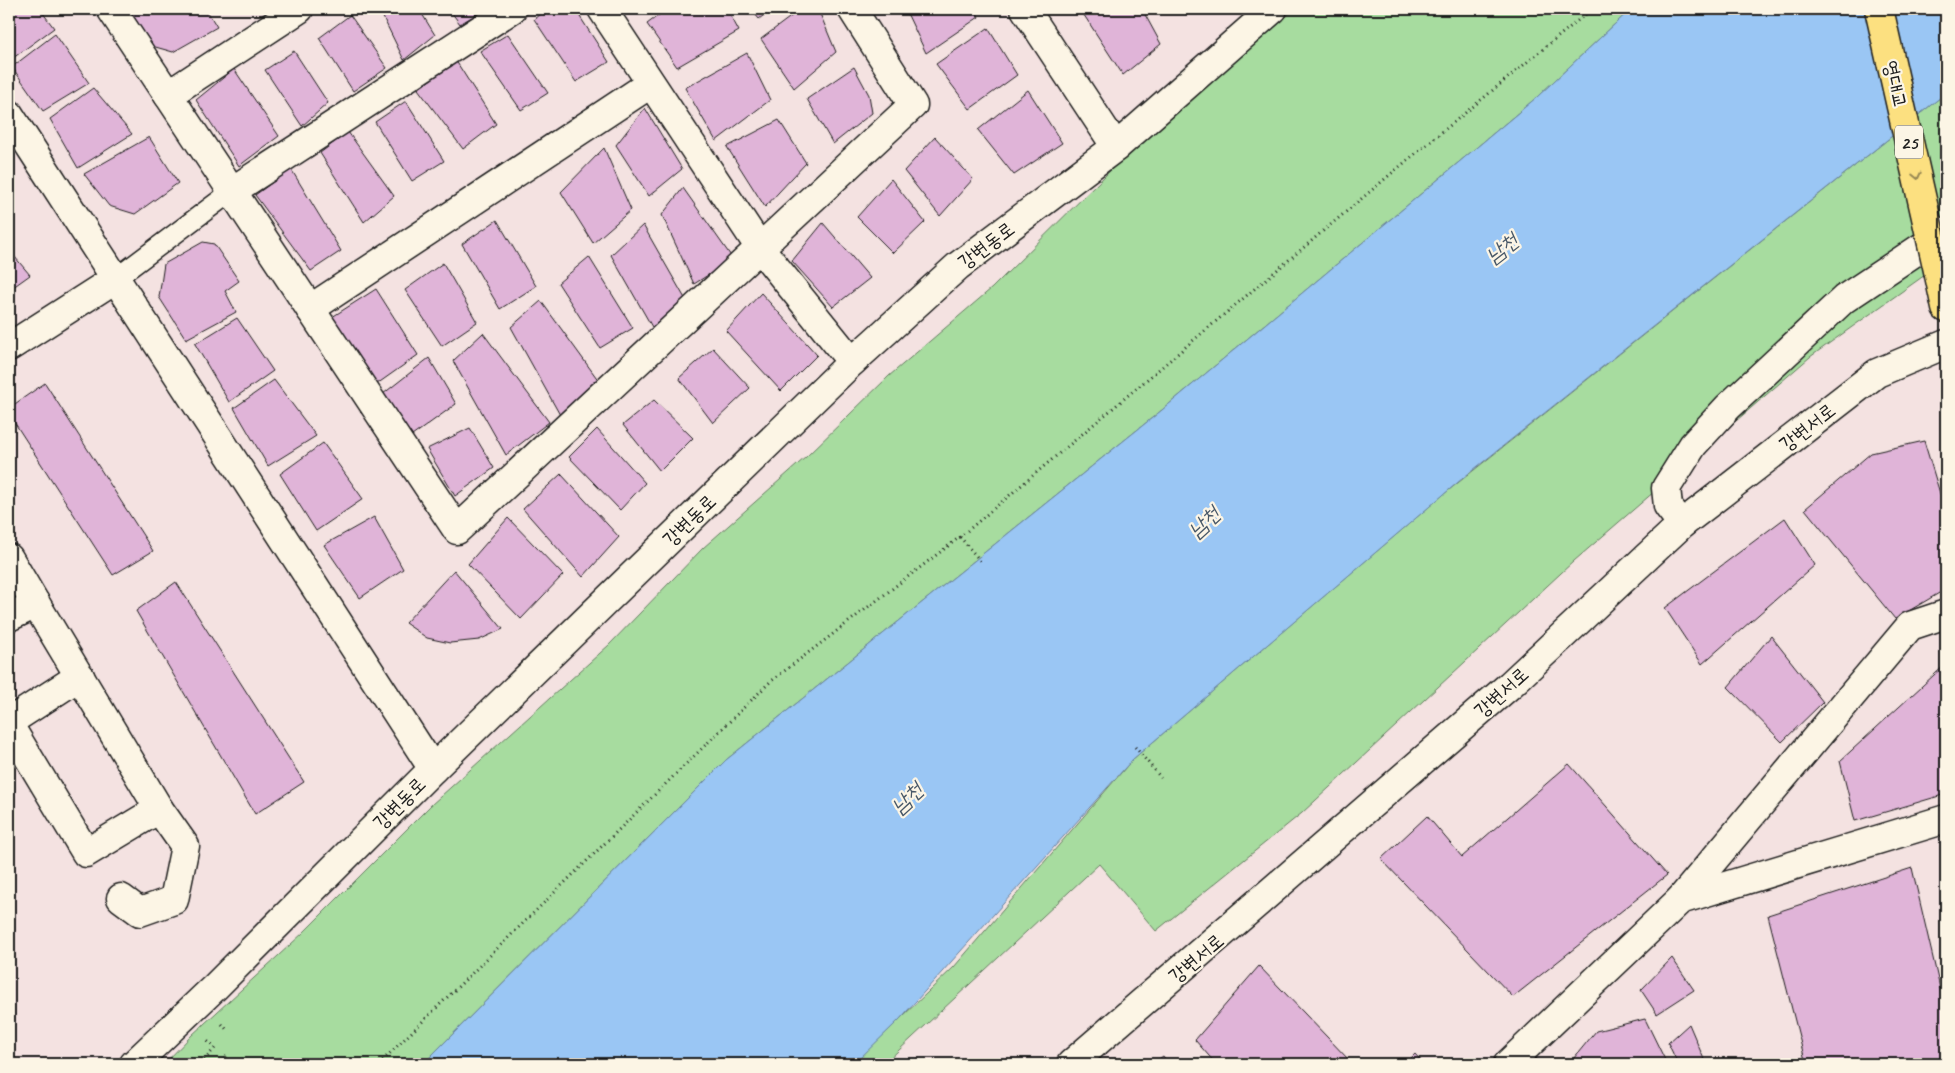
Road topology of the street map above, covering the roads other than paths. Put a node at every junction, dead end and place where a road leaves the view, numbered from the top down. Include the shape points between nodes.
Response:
1 (111, 9) edge
2 (299, 9) edge
3 (512, 9) edge
4 (602, 9) edge
5 (852, 9) edge
6 (1025, 9) edge
7 (1273, 9) edge
8 (1879, 9) edge
9 (650, 84) junction
10 (168, 94) junction
11 (9, 114) edge
12 (1116, 146) junction
13 (232, 191) junction
14 (1946, 230) edge
15 (760, 248) junction
16 (116, 279) junction
17 (1946, 308) edge
18 (310, 309) junction
19 (1946, 344) edge
20 (9, 347) edge
21 (852, 362) junction
22 (1682, 524) junction
23 (9, 558) edge
24 (36, 604) junction
25 (1946, 614) edge
26 (9, 617) edge
27 (80, 676) junction
28 (9, 723) edge
29 (432, 769) junction
30 (159, 809) junction
31 (1946, 819) edge
32 (121, 898) dead end
33 (1680, 900) junction
34 (134, 1064) edge
35 (1071, 1064) edge
36 (1508, 1064) edge

1 - 10 street
2 - 10 street
3 - 13 street
4 - 9 street
5 - 15 street via 913,105
6 - 12 street
7 - 12 street, 강변동로
8 -> 17 main road, 영대교 / 25, bridge
9 - 15 street
9 - 18 street
10 - 13 street
11 - 16 street
12 - 21 street, 강변동로 via 958,266
13 - 16 lane
13 - 18 street
14 - 22 street via 1844,299 1728,407 1693,446 1666,488 1668,506
15 - 18 street via 457,530
15 - 21 street
16 - 20 street
16 - 29 street
19 - 22 street, 강변서로 via 1877,373
21 - 29 street, 강변동로
22 - 35 street, 강변서로 via 1510,685
23 - 24 street
24 - 26 street
24 - 27 street
25 - 33 street via 1910,626
27 - 28 street
27 - 30 street
28 - 30 street via 86,853
29 - 34 street, 강변동로
30 - 32 street via 185,846 174,900 140,912
31 - 33 street
33 - 36 street

